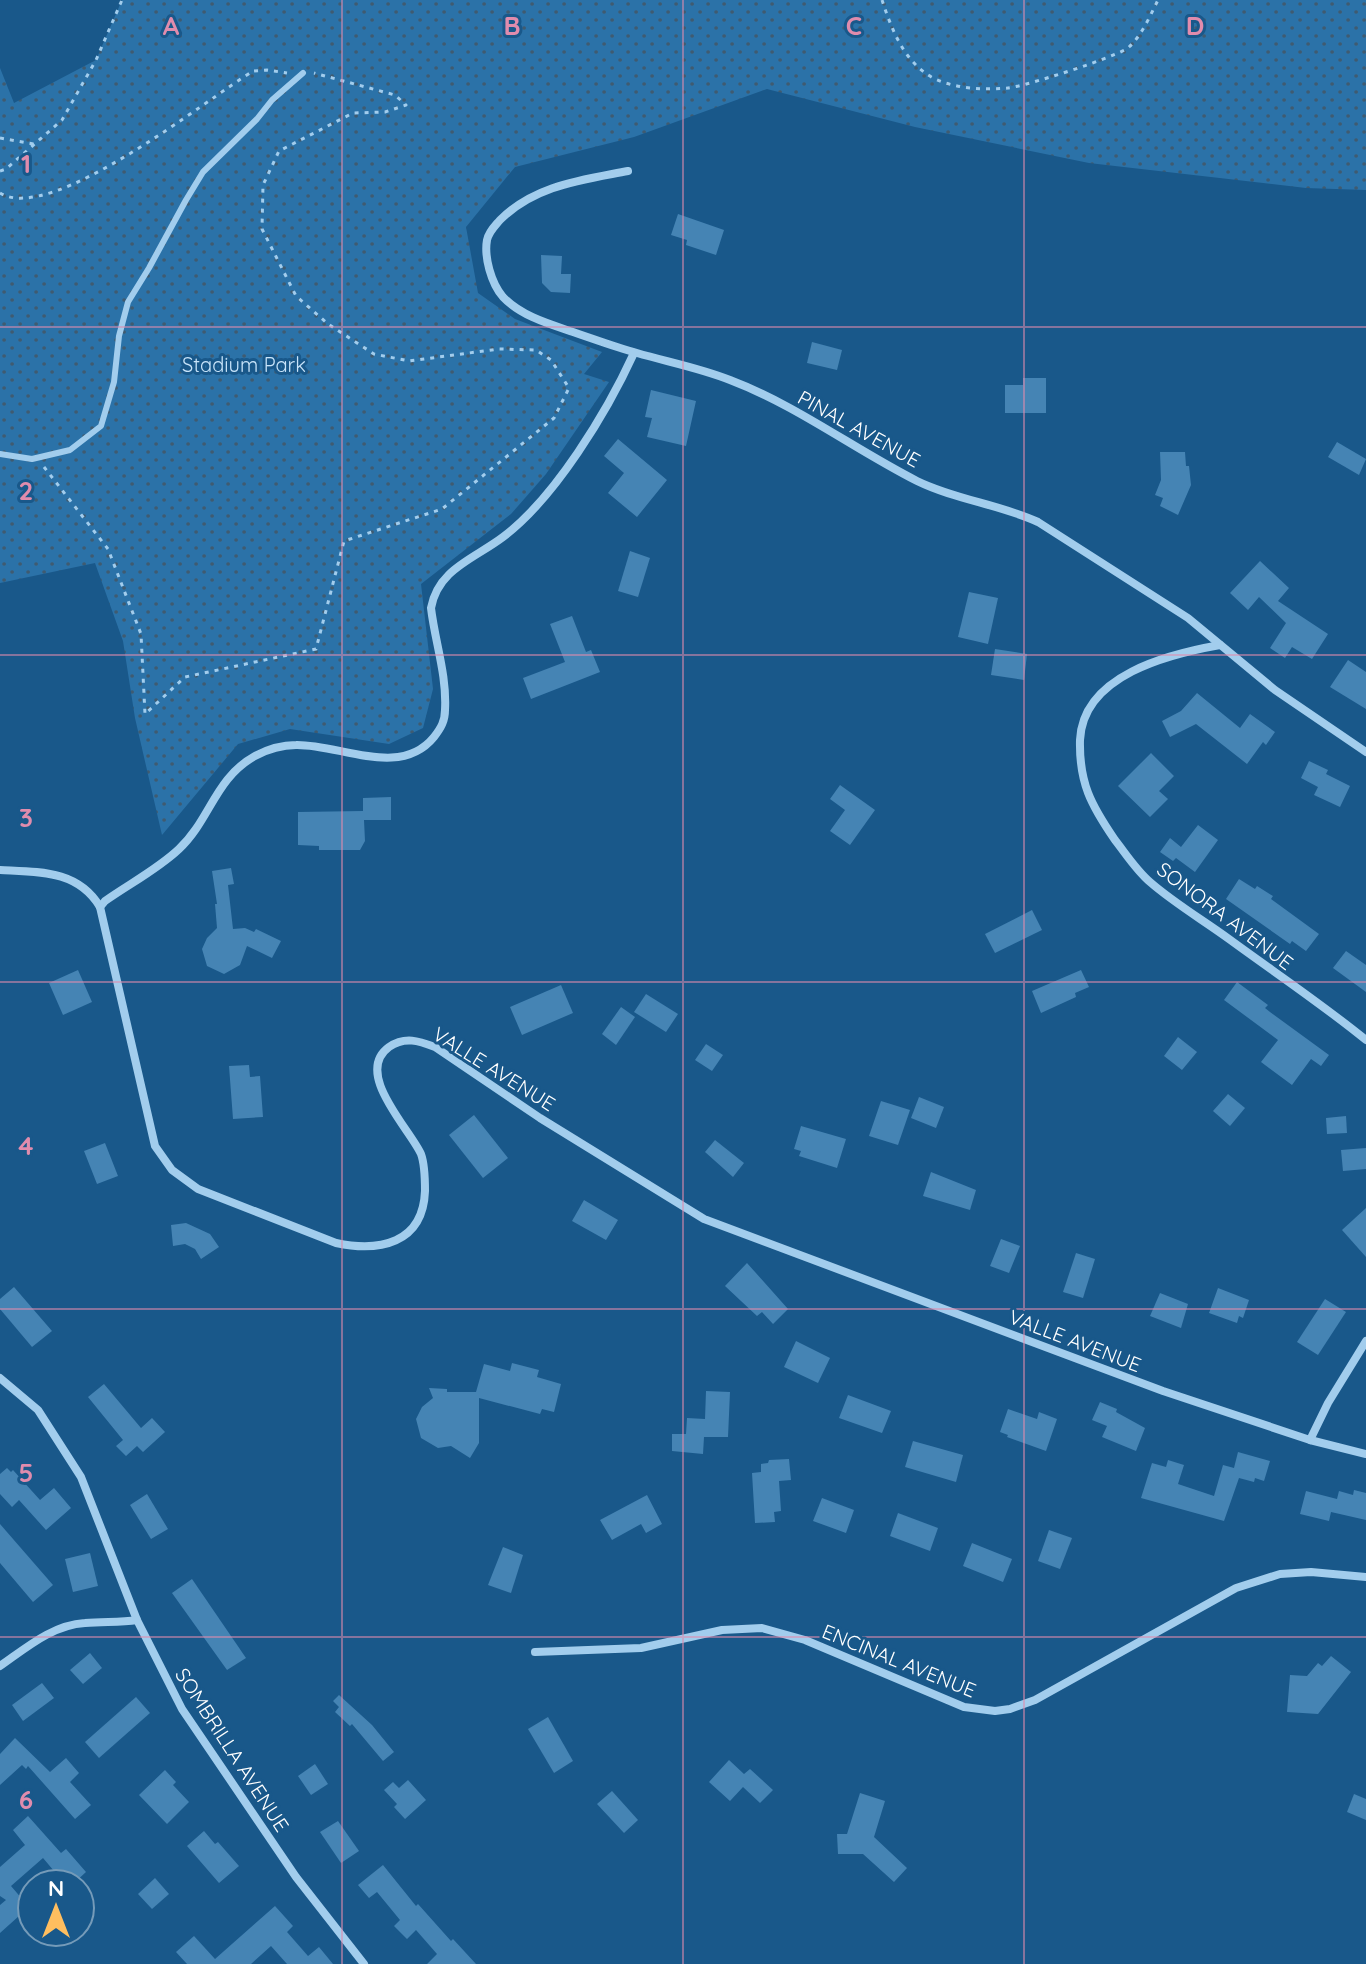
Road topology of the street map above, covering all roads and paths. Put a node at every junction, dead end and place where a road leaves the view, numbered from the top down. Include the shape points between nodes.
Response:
1 (122, 0) edge
2 (882, 0) edge
3 (1158, 0) edge
4 (303, 73) junction
5 (0, 138) edge
6 (34, 144) junction
7 (0, 171) edge
8 (628, 171) dead end
9 (0, 193) edge
10 (634, 353) junction
11 (0, 454) edge
12 (32, 459) junction
13 (1220, 645) junction
14 (1366, 752) edge
15 (0, 870) edge
16 (100, 907) junction
17 (1366, 1040) edge
18 (1366, 1341) edge
19 (0, 1378) edge
20 (1310, 1440) junction
21 (1366, 1454) edge
22 (1366, 1577) edge
23 (137, 1620) junction
24 (535, 1652) dead end
25 (0, 1666) edge
26 (364, 1964) edge

1 - 6 path via 62,120
2 - 3 path via 895,38 915,63 933,78 959,88 1010,88 1128,48
4 - 9 path via 253,71 115,163 44,194 19,199
4 - 12 lane via 203,172 186,200 128,302 101,426 70,450
4 - 12 path via 395,95 406,105 353,113 279,151 263,185 262,229 296,296 374,354 409,361 499,349 536,350 551,360 569,388 554,418 442,509 344,541 316,649 185,677 145,714 141,634 108,549 45,467
5 - 6 path
6 - 7 path
8 - 10 street, PINAL AVENUE via 540,191 511,209 486,243 493,280 515,307
10 - 13 street, PINAL AVENUE via 730,379 920,482 1038,522 1188,618
10 - 16 street via 566,469 514,528 448,572 433,595 445,711 444,724 426,746 385,758 297,744 273,747 253,757 218,789 180,848
11 - 12 lane
13 - 14 street, PINAL AVENUE
13 - 17 street, SONORA AVENUE via 1174,653 1120,678 1100,694 1081,730 1082,779 1100,819 1148,881
15 - 16 street via 64,876 77,881
16 - 20 street, VALLE AVENUE via 155,1146 172,1170 198,1189 336,1243 384,1245 407,1233 423,1208 425,1175 421,1155 384,1097 379,1071 384,1051 416,1039 704,1219 1163,1391
18 - 20 street
19 - 23 street, SOMBRILLA AVENUE via 38,1410 74,1464
20 - 21 street, VALLE AVENUE
22 - 24 street, ENCINAL AVENUE via 1280,1574 1236,1588 1035,1700 995,1711 964,1707 805,1640 762,1628 722,1630 641,1648
23 - 25 street via 61,1627
23 - 26 street, SOMBRILLA AVENUE via 182,1709 296,1877

